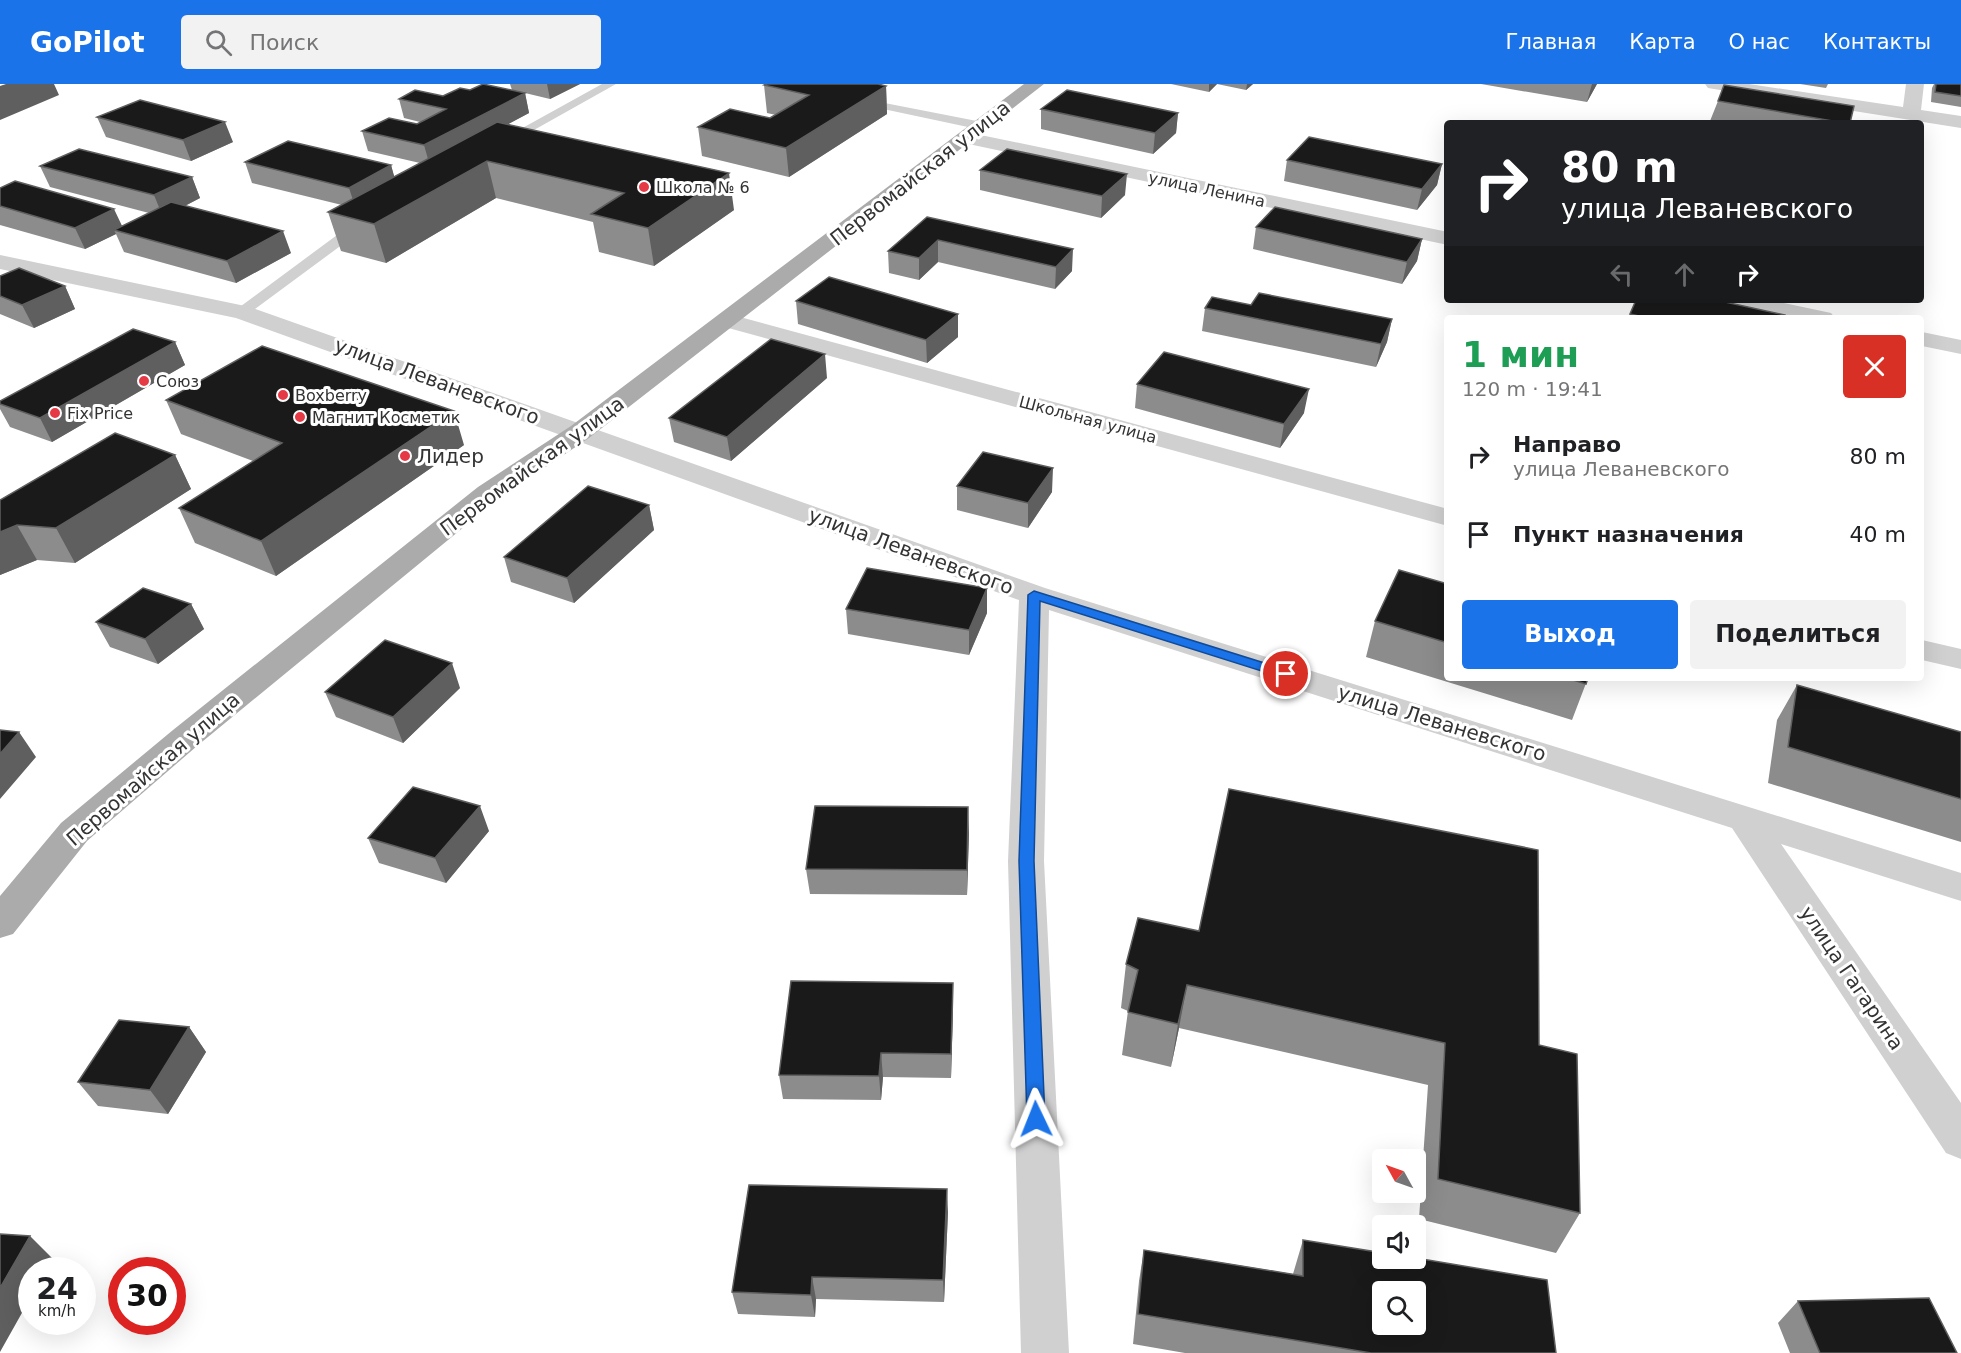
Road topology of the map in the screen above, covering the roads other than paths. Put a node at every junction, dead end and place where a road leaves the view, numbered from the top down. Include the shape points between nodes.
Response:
1 (610, 84) edge
2 (1035, 84) edge
3 (1714, 84) edge
4 (1915, 84) edge
5 (844, 98) edge
6 (1911, 114) junction
7 (1961, 122) edge
8 (974, 132) junction
9 (495, 147) edge
10 (374, 216) edge
11 (1444, 238) edge
12 (0, 262) edge
13 (1751, 303) edge
14 (242, 312) junction
15 (1809, 315) edge
16 (729, 321) junction
17 (1924, 339) edge
18 (1961, 347) edge
19 (580, 432) junction
20 (1444, 517) edge
21 (1034, 595) junction
22 (1924, 650) edge
23 (1961, 659) edge
24 (1743, 817) junction
25 (1961, 887) edge
26 (0, 923) edge
27 (1961, 1139) edge
28 (1045, 1353) edge

1 - 9 lane
2 - 8 main road, Первомайская улица
3 - 6 street
4 - 6 street
5 - 8 lane, улица Ленина
6 - 7 street
8 - 11 street, улица Ленина
8 - 16 main road, Первомайская улица
10 - 14 lane
12 - 14 street, улица Леваневского
13 - 15 street
14 - 19 street, улица Леваневского
16 - 19 main road, Первомайская улица
16 - 20 street, Школьная улица
17 - 18 street
19 - 21 street, улица Леваневского
19 - 26 main road, Первомайская улица via 488,493 185,738 74,832
21 - 24 street, улица Леваневского
21 - 28 street via 1026,861
22 - 23 street
24 - 25 street, улица Леваневского
24 - 27 street, улица Гагарина

